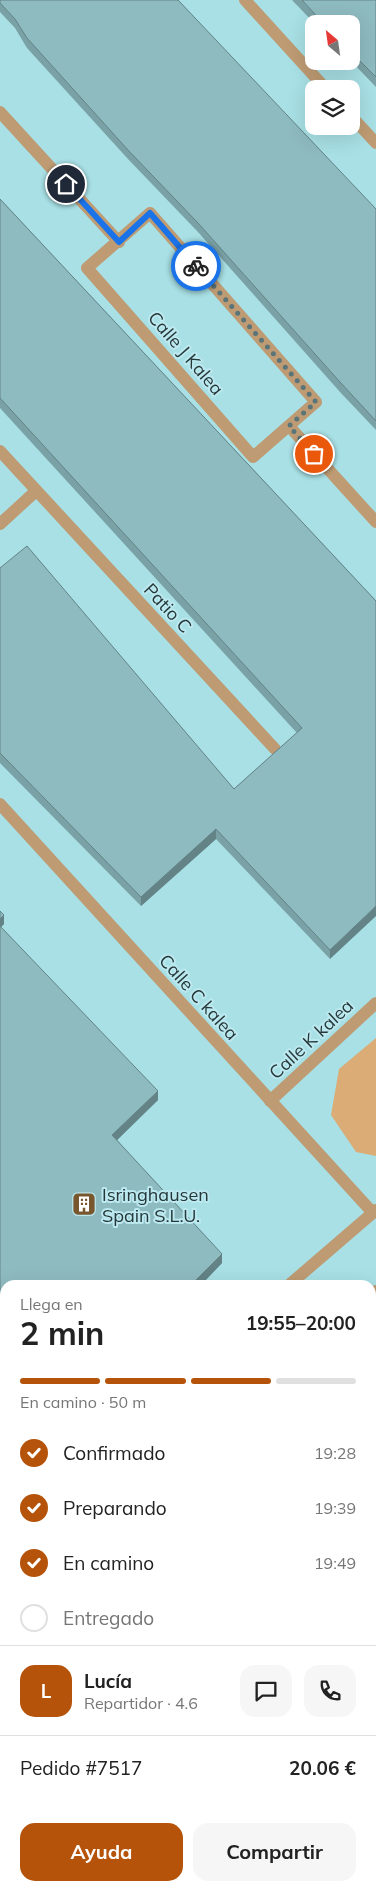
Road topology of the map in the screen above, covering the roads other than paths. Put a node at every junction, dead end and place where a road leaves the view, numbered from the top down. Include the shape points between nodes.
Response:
1 (245, 0) edge
2 (318, 80) edge
3 (0, 112) edge
4 (360, 121) edge
5 (371, 128) edge
6 (376, 143) edge
7 (119, 242) junction
8 (289, 426) junction
9 (0, 451) edge
10 (36, 491) junction
11 (376, 522) edge
12 (0, 524) edge
13 (275, 749) edge
14 (0, 804) edge
15 (376, 1003) edge
16 (270, 1101) junction
17 (374, 1212) edge
18 (296, 1280) edge

1 - 2 street
3 - 7 street
4 - 5 street
5 - 6 street
7 - 8 street, Calle J Kalea via 150,213 316,402
7 - 8 street, Calle J Kalea via 88,268 253,457
8 - 11 street
9 - 10 street, Patio C
10 - 12 street
10 - 13 street, Patio C
14 - 16 street, Calle C kalea
15 - 16 street, Calle K kalea
16 - 17 street, Calle C kalea
17 - 18 street

